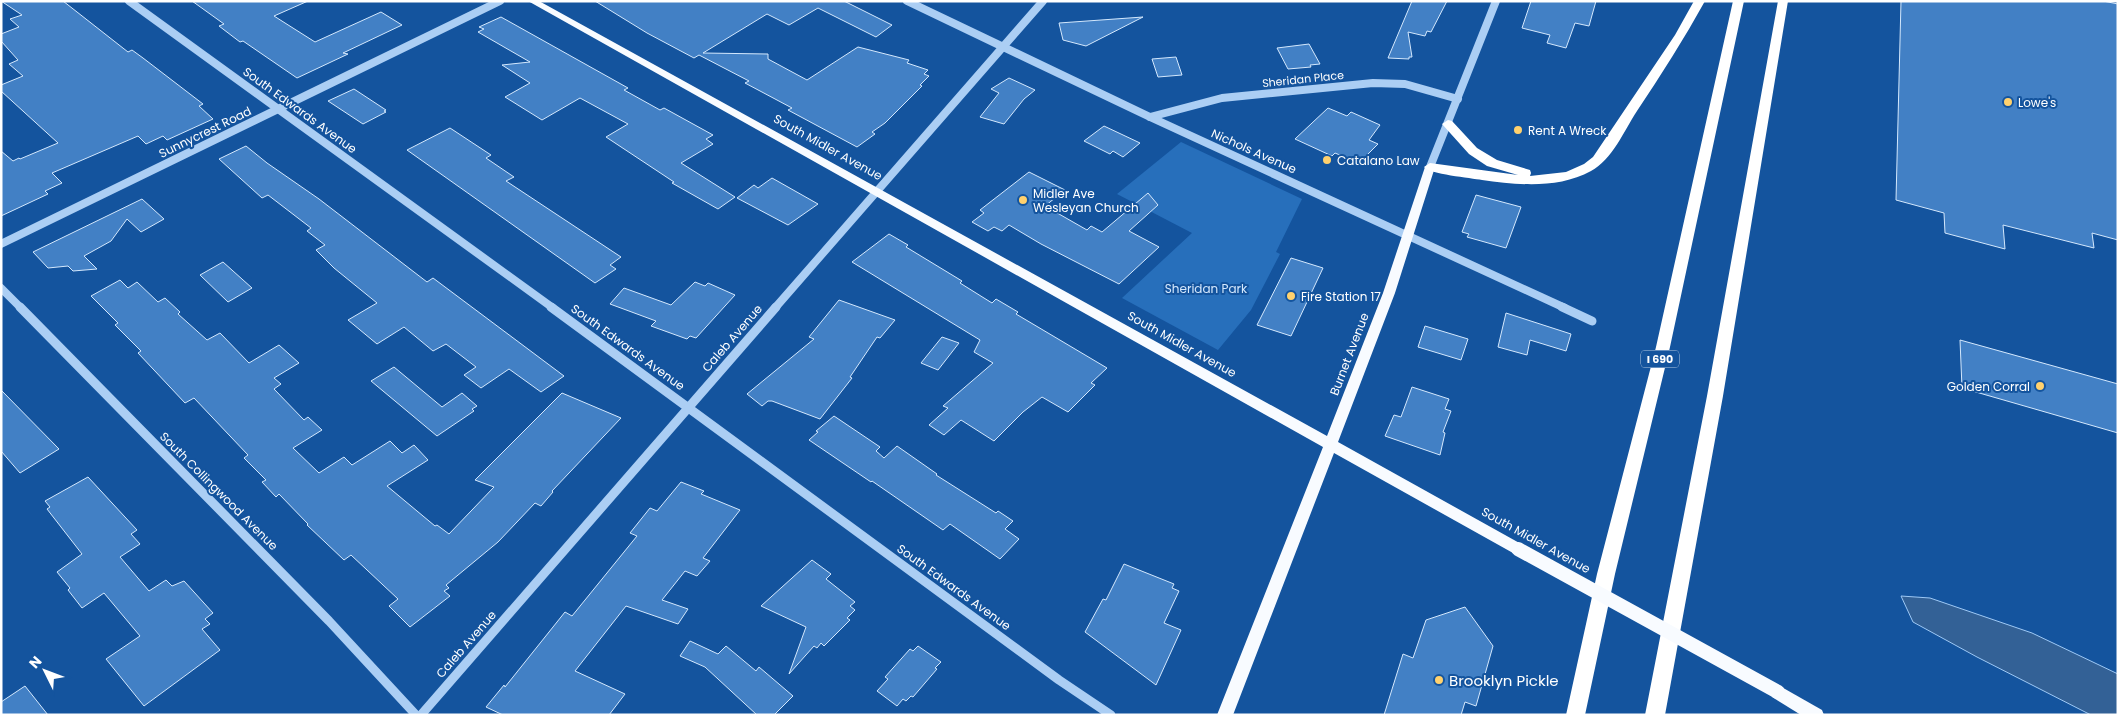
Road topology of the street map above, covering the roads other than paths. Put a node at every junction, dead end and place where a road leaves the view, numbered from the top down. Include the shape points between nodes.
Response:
1 (129, 1) edge
2 (500, 1) edge
3 (532, 1) edge
4 (908, 1) edge
5 (1043, 1) edge
6 (1496, 1) edge
7 (1700, 1) edge
8 (1739, 1) edge
9 (1783, 1) edge
10 (1004, 46) junction
11 (1458, 99) junction
12 (277, 109) junction
13 (1150, 117) junction
14 (1448, 124) junction
15 (1430, 167) junction
16 (1546, 180) junction
17 (876, 192) junction
18 (1409, 235) junction
19 (1, 244) edge
20 (1, 288) edge
21 (1592, 321) dead end
22 (689, 407) junction
23 (1330, 445) junction
24 (416, 715) edge
25 (421, 715) edge
26 (1111, 715) edge
27 (1225, 715) edge
28 (1575, 715) edge
29 (1655, 715) edge
30 (1816, 715) edge

1 - 12 street, South Edwards Avenue
2 - 12 street, Sunnycrest Road
3 - 17 main road, South Midler Avenue
4 - 10 street, Nichols Avenue
5 - 10 street, Caleb Avenue
6 - 11 street, Burnet Avenue
7 - 16 highway via 1608,148 1584,170
8 - 28 highway, I 690 via 1663,347 1606,574
9 - 29 highway via 1715,396
10 - 13 street, Nichols Avenue
10 - 17 street, Caleb Avenue
11 - 13 street, Sheridan Place via 1405,84 1373,83 1222,98
11 - 14 street, Burnet Avenue
12 - 19 street, Sunnycrest Road
12 - 22 street, South Edwards Avenue
13 - 18 street, Nichols Avenue
14 - 15 street, Burnet Avenue
14 - 16 highway via 1473,151 1492,163
15 - 16 highway
15 - 18 main road, Burnet Avenue
17 - 22 street, Caleb Avenue
17 - 23 main road, South Midler Avenue
18 - 21 street, Nichols Avenue
18 - 23 main road, Burnet Avenue
20 - 24 street, South Collingwood Avenue via 329,621
22 - 25 street, Caleb Avenue
22 - 26 street, South Edwards Avenue
23 - 27 main road, Burnet Avenue
23 - 30 main road, South Midler Avenue, bridge

